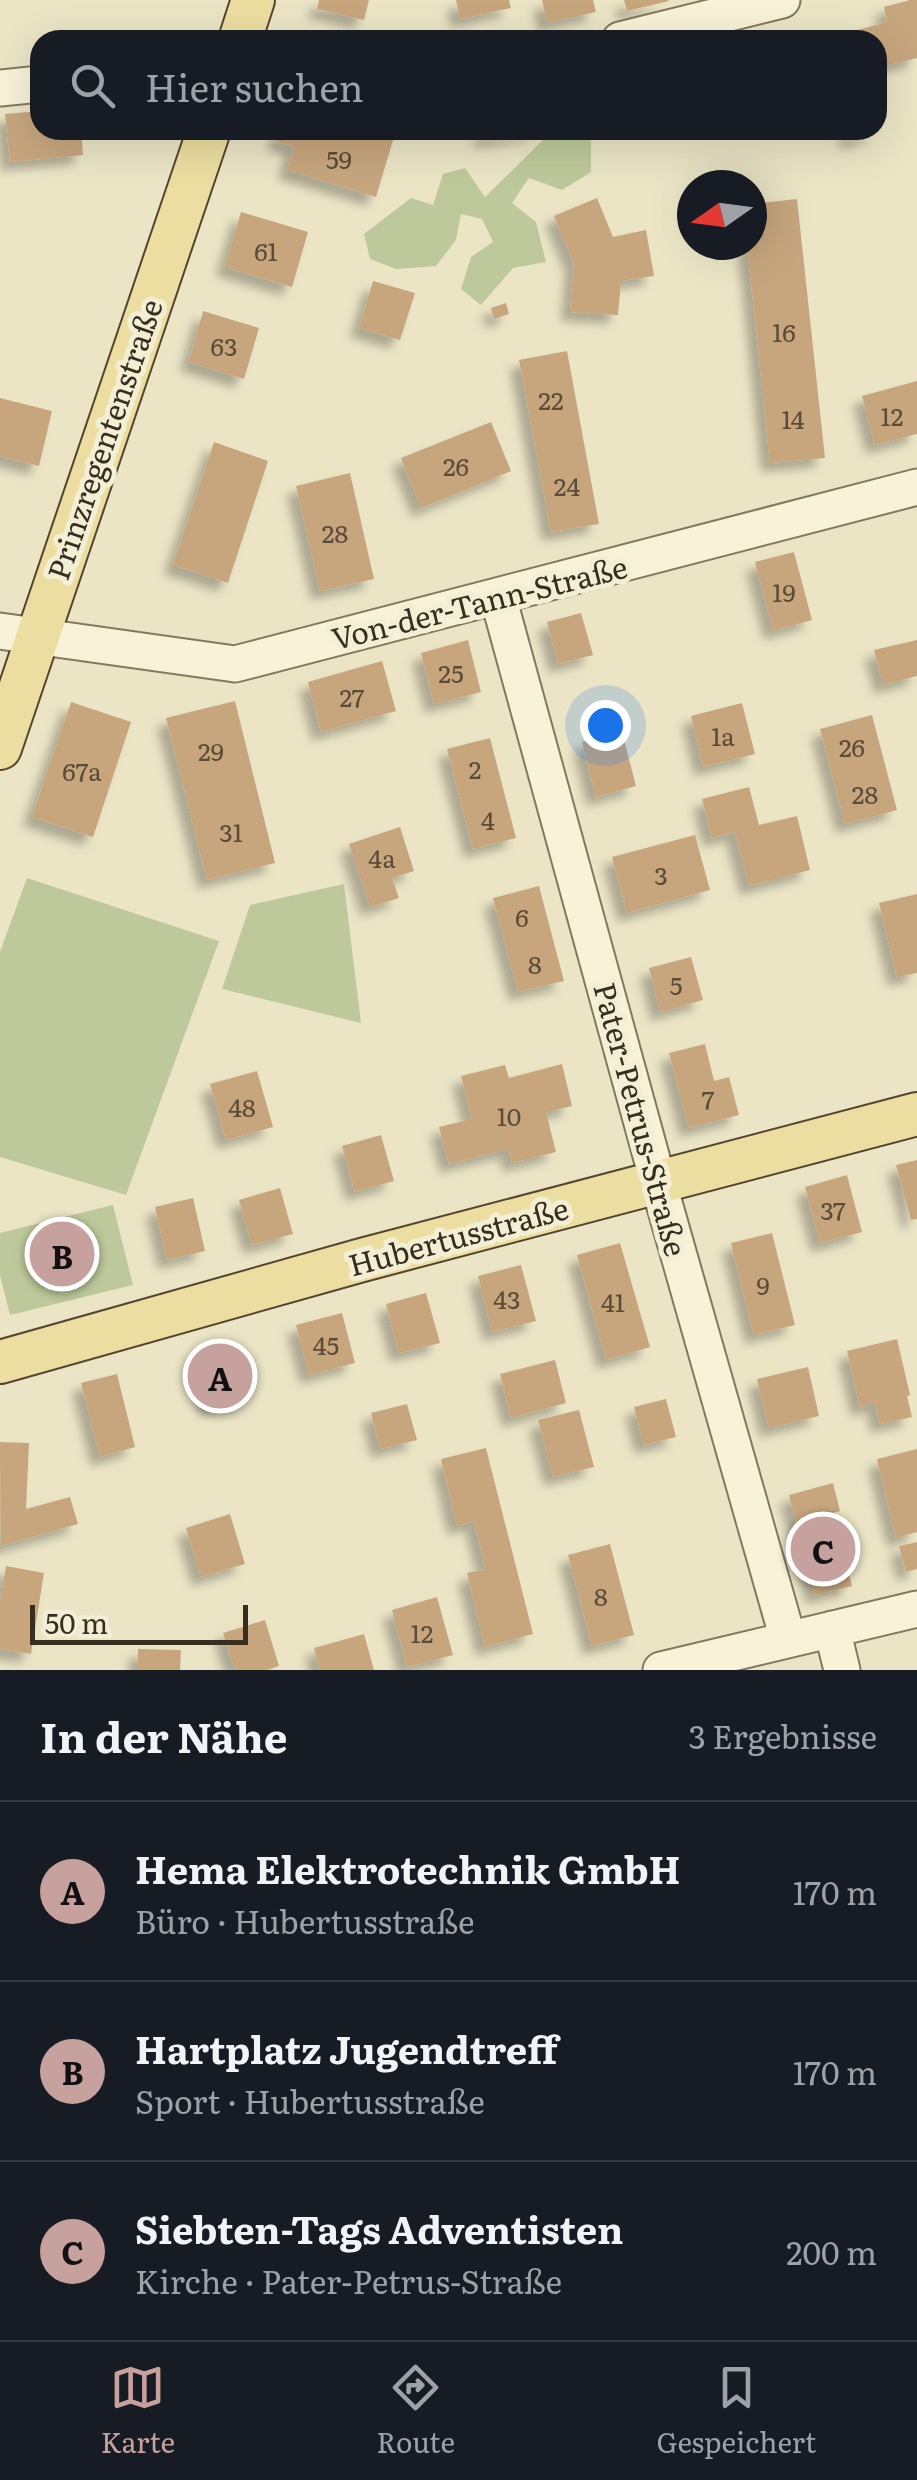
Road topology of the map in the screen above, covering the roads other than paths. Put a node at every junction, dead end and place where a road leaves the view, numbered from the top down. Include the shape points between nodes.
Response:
1 (782, 0) edge
2 (660, 30) edge
3 (30, 85) edge
4 (0, 88) edge
5 (204, 140) edge
6 (917, 486) edge
7 (498, 597) junction
8 (18, 634) edge
9 (0, 748) edge
10 (917, 1114) edge
11 (660, 1182) junction
12 (0, 1362) edge
13 (917, 1609) edge
14 (832, 1630) junction
15 (788, 1640) junction
16 (661, 1670) edge
17 (842, 1670) edge

1 - 2 street
3 - 4 street
5 - 8 main road, Prinzregentenstraße
6 - 7 street, Von-der-Tann-Straße
7 - 8 street, Von-der-Tann-Straße via 235,664
7 - 11 street, Pater-Petrus-Straße
8 - 9 main road, Prinzregentenstraße
10 - 11 main road, Hubertusstraße
11 - 12 main road, Hubertusstraße
11 - 15 street, Pater-Petrus-Straße
13 - 14 street
14 - 15 street
14 - 17 street
15 - 16 street

